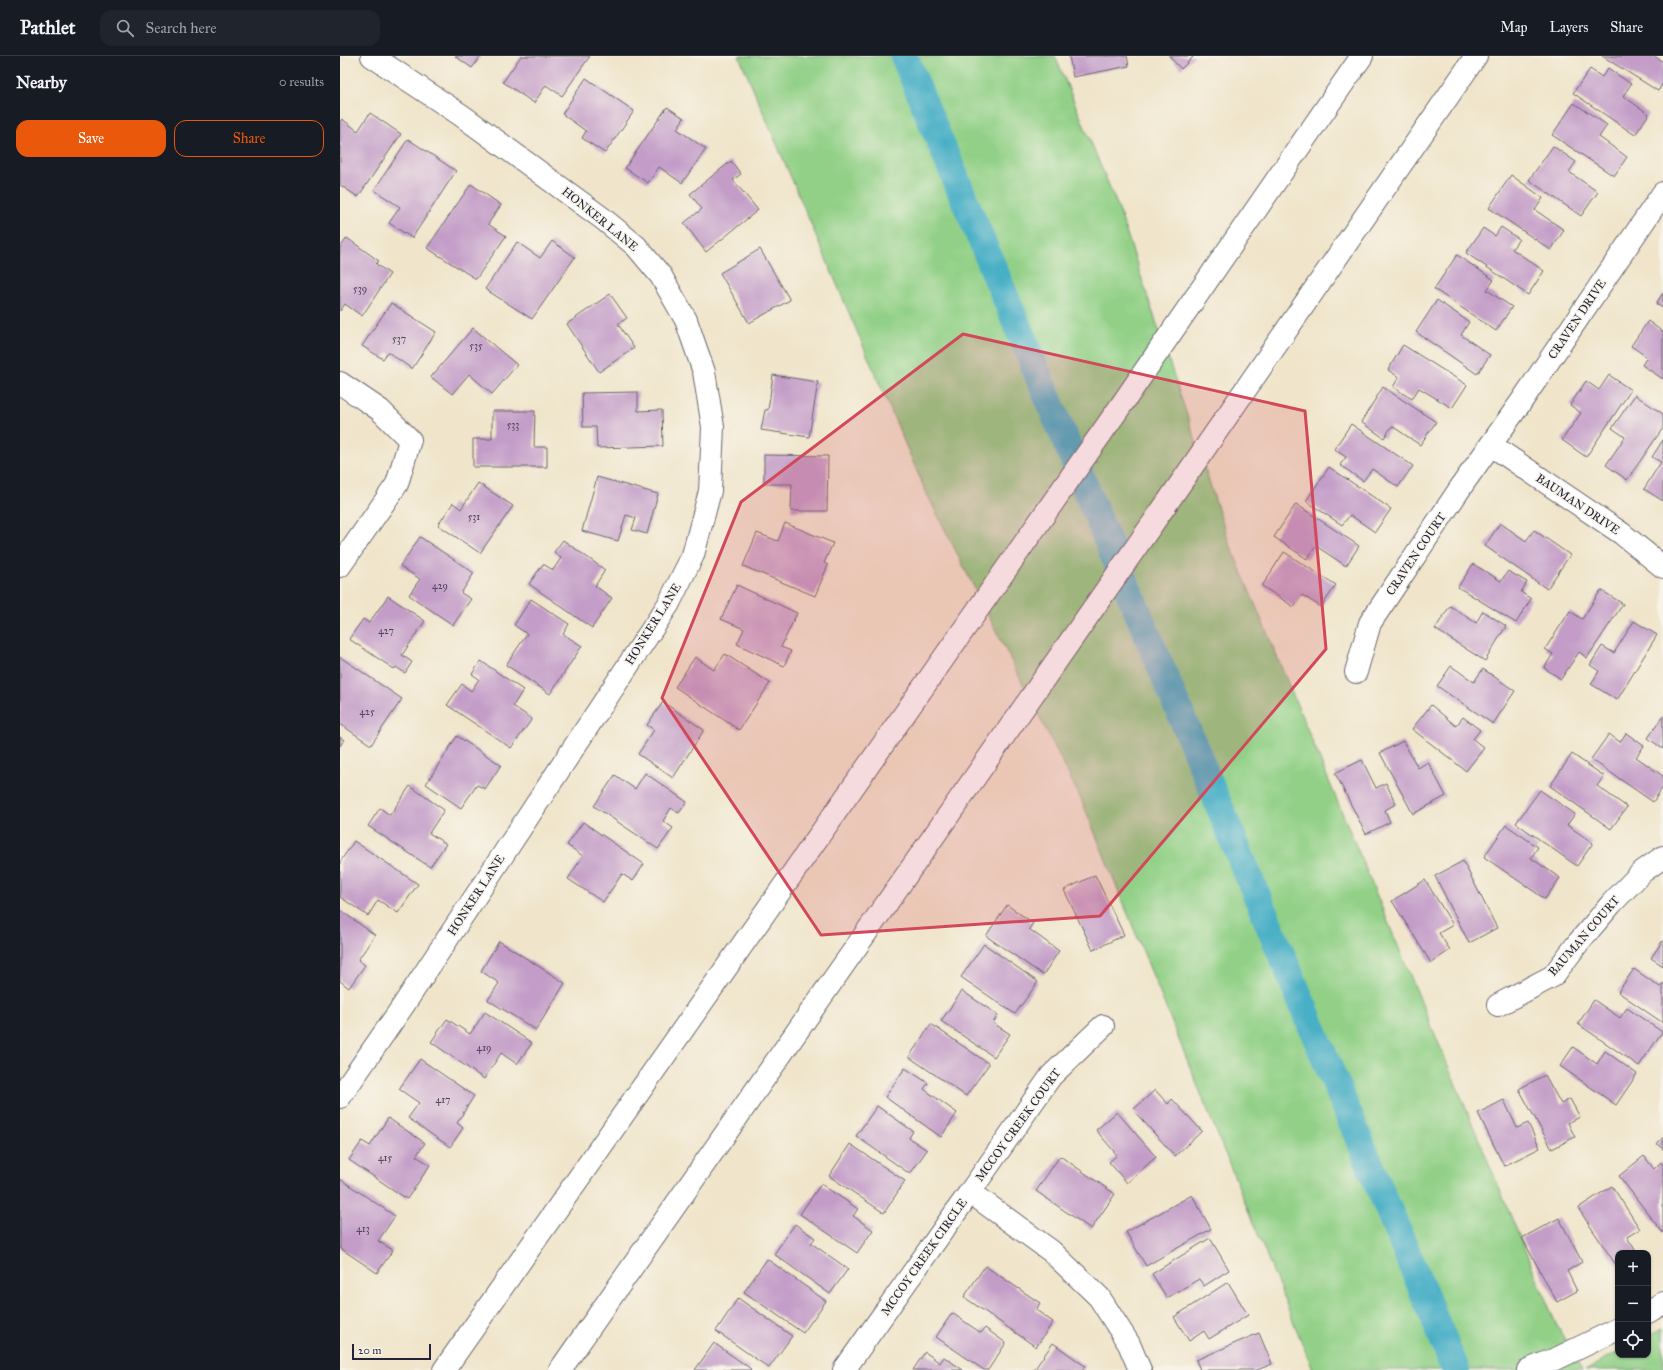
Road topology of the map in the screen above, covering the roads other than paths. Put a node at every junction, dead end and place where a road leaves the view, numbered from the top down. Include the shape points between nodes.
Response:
1 (372, 56) edge
2 (1362, 56) edge
3 (1476, 56) edge
4 (1663, 193) edge
5 (340, 383) edge
6 (1491, 444) junction
7 (340, 566) edge
8 (1663, 567) edge
9 (1356, 672) dead end
10 (1663, 857) edge
11 (1498, 1005) dead end
12 (1103, 1026) dead end
13 (340, 1097) edge
14 (970, 1192) junction
15 (1663, 1303) edge
16 (1651, 1310) edge
17 (1615, 1329) edge
18 (444, 1370) edge
19 (560, 1370) edge
20 (844, 1370) edge
21 (1140, 1370) edge
22 (1528, 1370) edge

1 - 13 main road, HONKER LANE via 468,119 636,246 661,276 686,320 704,372 713,427 710,491 693,555 668,605
2 - 18 main road via 1122,404
3 - 19 main road via 1167,503
4 - 6 main road, CRAVEN DRIVE
5 - 7 main road via 380,410 410,440 397,484
6 - 8 main road, BAUMAN DRIVE via 1621,533
6 - 9 main road, CRAVEN COURT via 1370,623
10 - 11 main road, BAUMAN COURT via 1642,872 1612,903 1553,976
12 - 14 main road, MCCOY CREEK COURT via 1051,1076
14 - 20 main road, MCCOY CREEK CIRCLE
14 - 21 main road, MCCOY CREEK CIRCLE via 1051,1251 1099,1298 1129,1344
15 - 16 main road
17 - 22 main road

